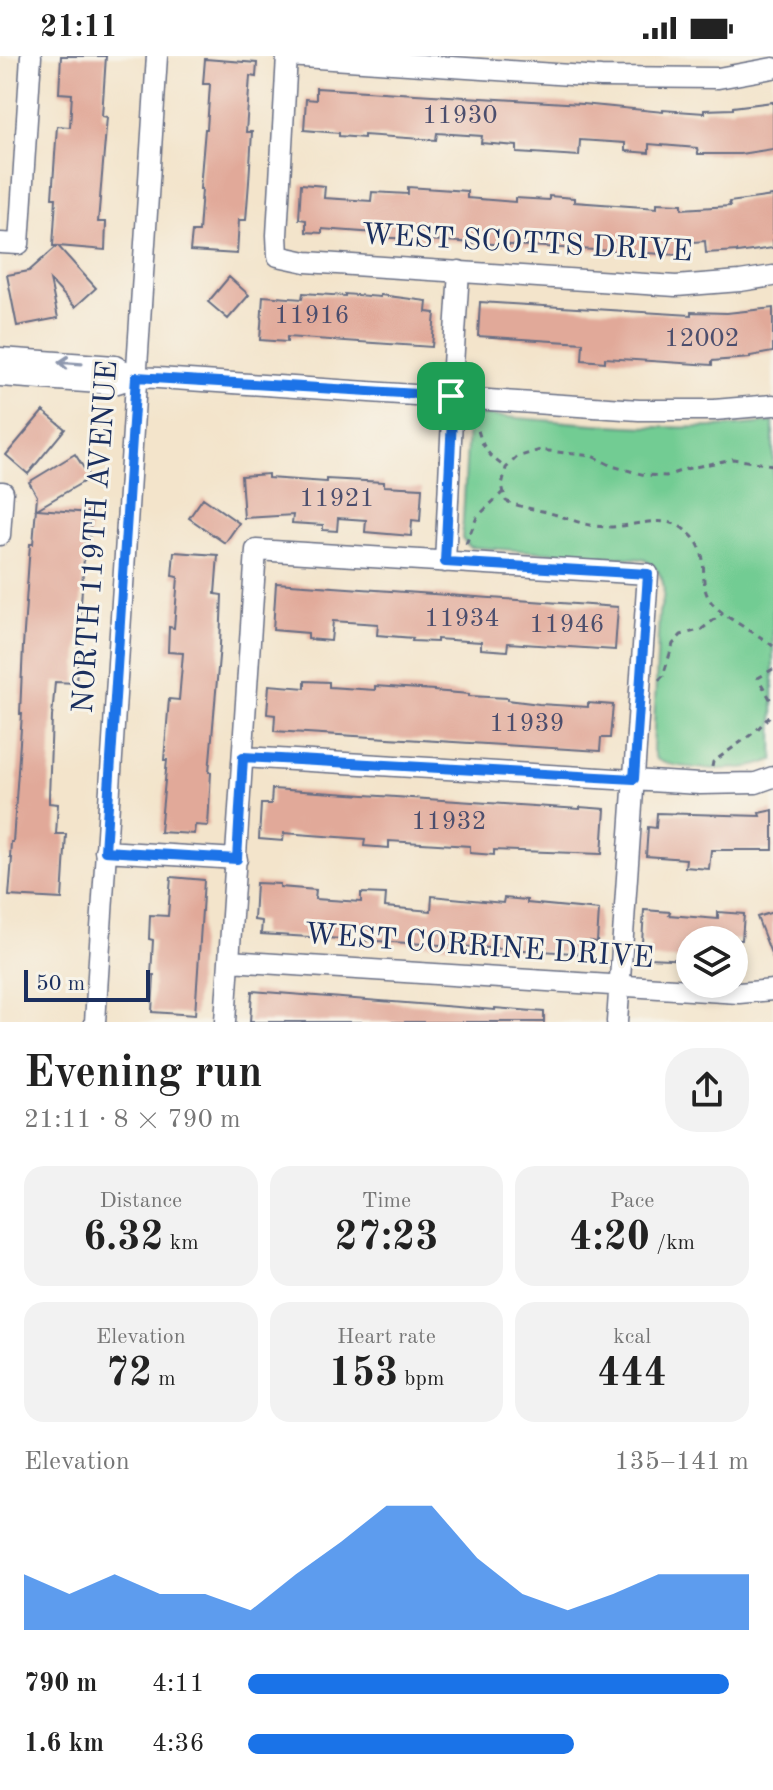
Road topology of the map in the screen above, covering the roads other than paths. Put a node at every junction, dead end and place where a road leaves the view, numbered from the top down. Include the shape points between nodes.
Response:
1 (31, 56) edge
2 (157, 56) edge
3 (288, 56) edge
4 (773, 68) edge
5 (10, 243) edge
6 (459, 271) junction
7 (773, 276) edge
8 (0, 358) edge
9 (0, 376) edge
10 (136, 377) junction
11 (451, 396) junction
12 (773, 405) edge
13 (1, 492) edge
14 (0, 535) edge
15 (445, 562) junction
16 (243, 757) junction
17 (773, 777) edge
18 (634, 779) junction
19 (105, 851) junction
20 (237, 859) junction
21 (229, 961) junction
22 (619, 986) junction
23 (773, 990) edge
24 (95, 1022) edge
25 (225, 1022) edge
26 (617, 1022) edge

1 - 5 street
2 - 10 street, NORTH 119TH AVENUE
3 - 4 street via 601,77 718,78
3 - 6 street, WEST SCOTTS DRIVE via 278,256
6 - 7 street, WEST SCOTTS DRIVE via 676,286
6 - 11 street
10 -> 8 street via 115,366
9 - 10 street via 114,384
10 - 11 street
10 - 19 street, NORTH 119TH AVENUE
11 - 12 street via 639,410
11 - 15 street
13 - 14 street
15 - 16 street via 256,550
15 - 18 street via 648,574
16 - 18 street
16 - 20 street
17 - 18 street via 756,783
18 - 22 street
19 - 20 street
19 - 24 street, NORTH 119TH AVENUE
20 - 21 street
21 - 22 street, WEST CORRINE DRIVE
21 - 25 street
22 - 23 street, WEST CORRINE DRIVE
22 - 26 street

